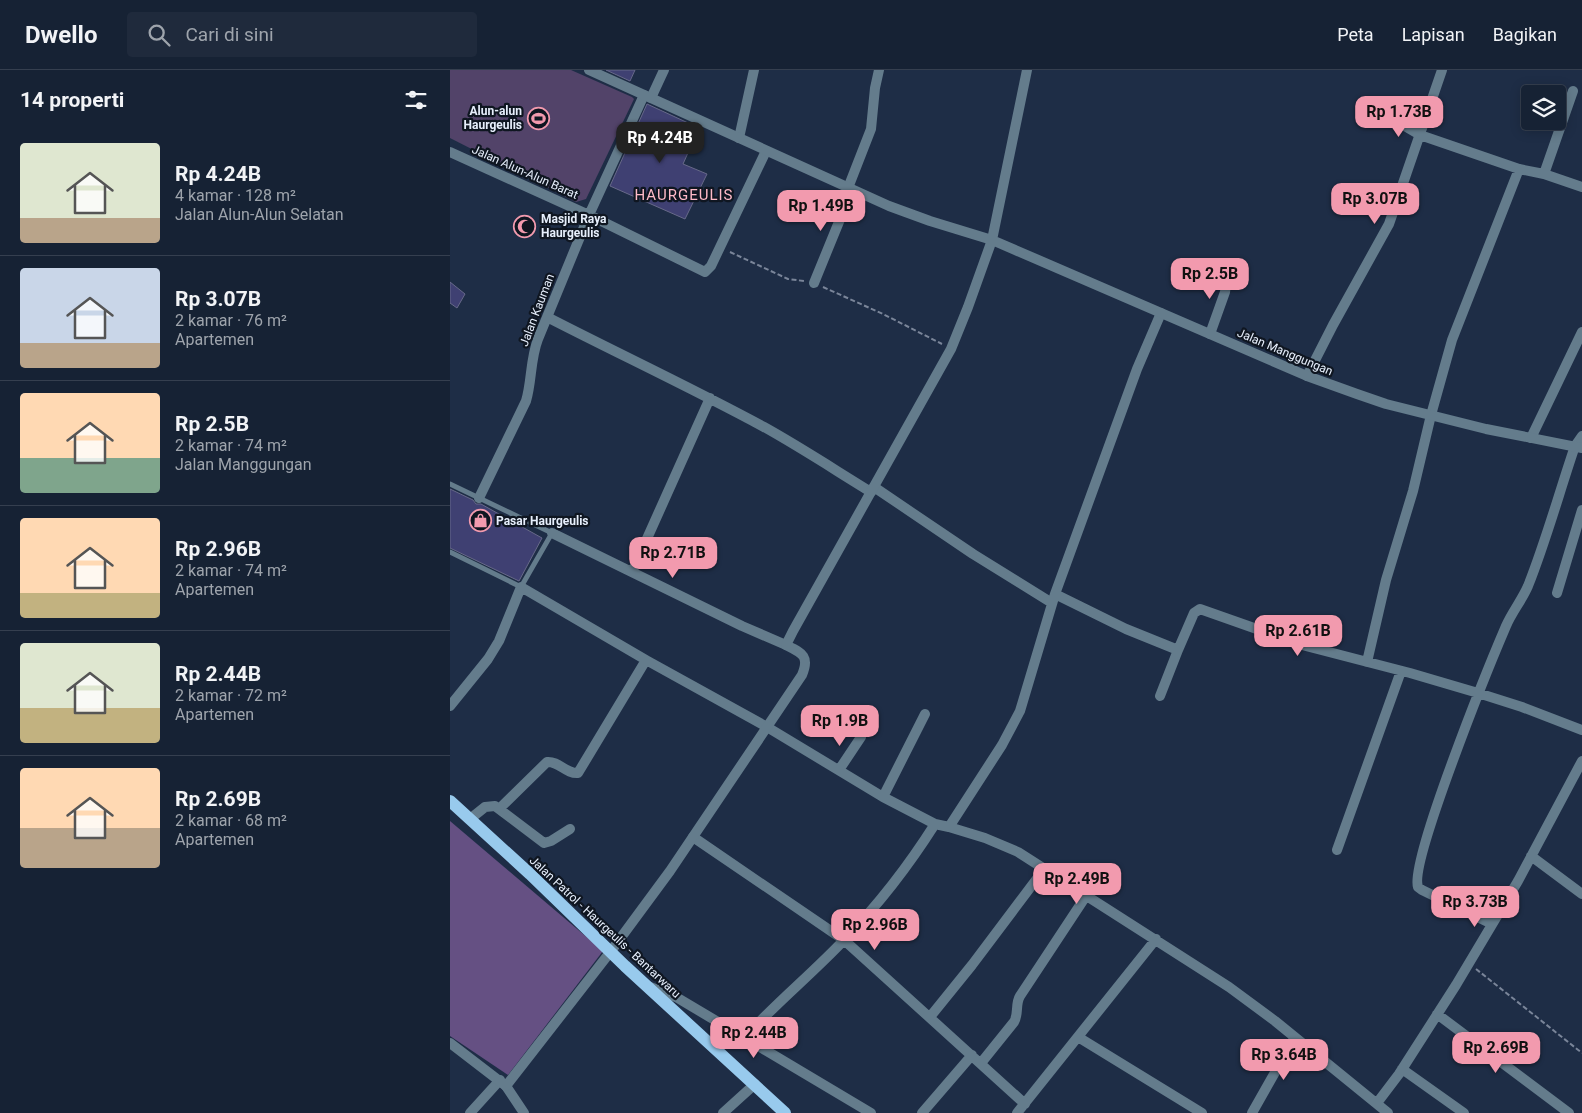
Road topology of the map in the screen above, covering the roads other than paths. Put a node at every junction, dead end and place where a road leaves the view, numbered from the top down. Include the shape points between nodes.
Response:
1 (589, 70) edge
2 (664, 70) edge
3 (754, 70) edge
4 (879, 70) edge
5 (1027, 70) edge
6 (1442, 70) edge
7 (1572, 91) dead end
8 (648, 96) junction
9 (1391, 118) dead end
10 (1420, 135) junction
11 (739, 138) junction
12 (766, 151) junction
13 (450, 152) edge
14 (1519, 169) junction
15 (1544, 174) junction
16 (1582, 187) edge
17 (850, 189) junction
18 (589, 215) junction
19 (992, 240) junction
20 (1228, 270) dead end
21 (814, 283) road end
22 (1160, 313) junction
23 (547, 316) junction
24 (1582, 332) edge
25 (1210, 334) junction
26 (1308, 376) junction
27 (710, 398) junction
28 (1431, 415) junction
29 (1582, 436) edge
30 (1531, 438) junction
31 (1578, 447) edge
32 (450, 484) edge
33 (872, 490) junction
34 (479, 498) junction
35 (1582, 510) edge
36 (552, 532) junction
37 (450, 552) edge
38 (632, 572) junction
39 (522, 587) junction
40 (1557, 593) dead end
41 (1053, 598) junction
42 (786, 645) junction
43 (1178, 650) junction
44 (646, 660) junction
45 (1367, 662) junction
46 (1401, 671) junction
47 (1478, 693) junction
48 (1160, 696) dead end
49 (450, 706) edge
50 (925, 714) dead end
51 (767, 727) junction
52 (1582, 730) edge
53 (861, 737) dead end
54 (1582, 761) edge
55 (840, 770) junction
56 (1578, 779) edge
57 (883, 797) junction
58 (450, 802) edge
59 (500, 808) junction
60 (470, 819) junction
61 (936, 824) junction
62 (949, 827) junction
63 (570, 829) dead end
64 (693, 837) junction
65 (1337, 850) dead end
66 (1531, 856) junction
67 (1044, 868) junction
68 (1582, 894) edge
69 (1086, 896) junction
70 (1492, 924) junction
71 (1156, 939) junction
72 (844, 940) junction
73 (611, 952) junction
74 (647, 986) junction
75 (1437, 1014) junction
76 (930, 1017) junction
77 (1078, 1037) junction
78 (1295, 1037) junction
79 (744, 1038) junction
80 (450, 1043) edge
81 (972, 1055) junction
82 (981, 1063) junction
83 (1402, 1069) junction
84 (503, 1083) junction
85 (755, 1084) junction
86 (1377, 1103) junction
87 (1025, 1104) junction
88 (470, 1113) edge
89 (524, 1113) edge
90 (723, 1113) edge
91 (785, 1113) edge
92 (871, 1113) edge
93 (922, 1113) edge
94 (1017, 1113) edge
95 (1202, 1113) edge
96 (1252, 1113) edge
97 (1388, 1113) edge
98 (1464, 1113) edge
99 (1569, 1113) edge

1 - 8 street, Jalan Manggungan
2 - 8 street, Jalan Kauman
3 - 11 street
4 - 17 street via 870,134
5 - 19 street
6 - 10 street
7 - 15 street
8 - 11 street, Jalan Manggungan
8 - 18 street, Jalan Kauman
9 - 10 street
10 - 14 street
10 - 26 street via 1389,224
11 - 12 street, Jalan Manggungan
12 - 17 street, Jalan Manggungan
12 - 18 street, Jalan Alun-Alun Barat via 707,270 701,271
13 - 18 street, Jalan Alun-Alun Barat
14 - 15 street
14 - 28 street via 1452,340
15 - 16 street
17 - 19 street, Jalan Manggungan via 930,221
17 - 21 street
18 - 23 street, Jalan Kauman
19 - 22 street, Jalan Manggungan
19 - 33 street via 951,349
20 - 25 street via 1225,292
22 - 25 street, Jalan Manggungan
22 - 41 street
23 - 27 street
23 - 34 street, Jalan Kauman via 534,351 526,402
24 - 30 street
25 - 26 street, Jalan Manggungan
26 - 28 street, Jalan Manggungan via 1372,399
27 - 33 street
27 - 38 street
28 - 30 street, Jalan Manggungan
28 - 45 street
29 - 31 street
30 - 31 street, Jalan Manggungan
31 - 47 street via 1528,586 1510,618
32 - 34 lane
33 - 41 street via 973,554
33 - 42 street
34 - 36 lane
35 - 40 street
36 - 38 street
36 - 39 lane
37 - 39 lane
38 - 42 street
39 - 44 street
39 - 49 street via 488,660
41 - 43 street
41 - 62 street via 1014,726
42 - 51 street via 804,656 806,661
43 - 45 street via 1194,613 1200,609 1302,645
43 - 48 street
44 - 51 street
44 - 59 street via 578,773 547,762
45 - 46 street
46 - 47 street
46 - 65 street
47 - 52 street
47 - 70 street via 1428,833 1417,884 1422,890
50 - 57 street
51 - 55 street
51 - 64 street
53 - 55 street
54 - 56 street
55 - 57 street
56 - 66 street
57 - 61 street
58 - 60 main road, Jalan Patrol - Haurgeulis - Bantarwaru
59 - 60 street via 490,805
59 - 63 street via 544,843
60 - 73 main road, Jalan Patrol - Haurgeulis - Bantarwaru
61 - 62 street
61 - 72 street via 875,907
62 - 67 street via 1000,843
64 - 72 street
64 - 73 street
66 - 68 street
66 - 70 street
67 - 69 street
67 - 76 street
69 - 71 street
69 - 82 street via 1020,996 1014,1022
70 - 75 street
71 - 77 street
71 - 78 street via 1229,986
72 - 76 street
72 - 79 street
73 - 74 main road, Jalan Patrol - Haurgeulis - Bantarwaru
73 - 84 street
74 - 79 street via 676,997
74 - 85 main road, Jalan Patrol - Haurgeulis - Bantarwaru
75 - 83 street
75 - 99 street
76 - 81 street
77 - 87 street
77 - 95 street
78 - 86 street
78 - 96 street
79 - 92 street
80 - 84 street
81 - 82 street
81 - 93 street
82 - 87 street
83 - 86 street
83 - 98 street
84 - 88 street
84 - 89 street
85 - 90 street
85 - 91 main road, Jalan Patrol - Haurgeulis - Bantarwaru
86 - 97 street
87 - 94 street

